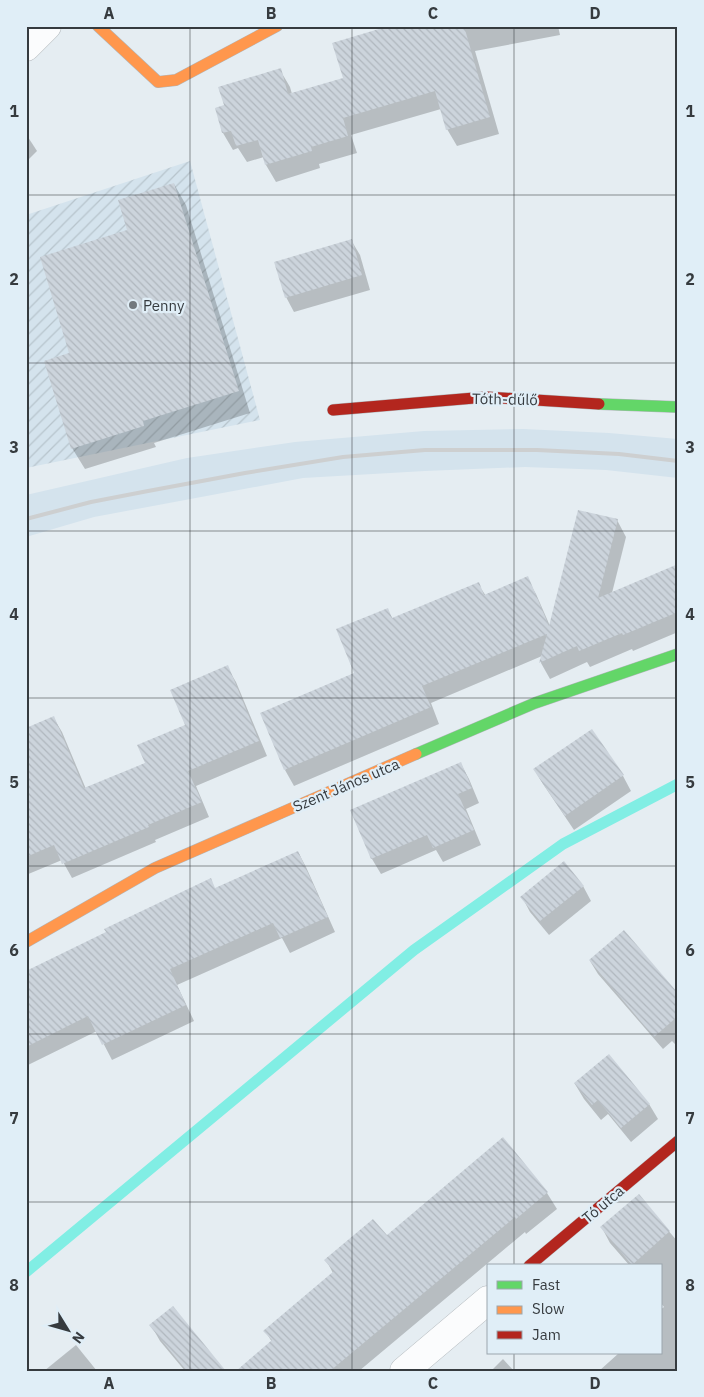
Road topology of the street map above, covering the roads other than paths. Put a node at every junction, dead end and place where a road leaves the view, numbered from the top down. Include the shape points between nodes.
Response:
1 (47, 26) edge
2 (98, 26) edge
3 (277, 26) edge
4 (26, 47) edge
5 (678, 407) edge
6 (333, 410) dead end
7 (678, 654) edge
8 (26, 942) edge
9 (678, 1141) edge
10 (531, 1264) edge
11 (487, 1301) edge
12 (404, 1371) edge

1 - 4 street
2 - 3 street via 158,82 176,80
5 - 6 street, Tóth-dűlő via 486,397
7 - 8 street, Szent János utca via 535,703 155,868
9 - 10 street, Tó utca
11 - 12 street

